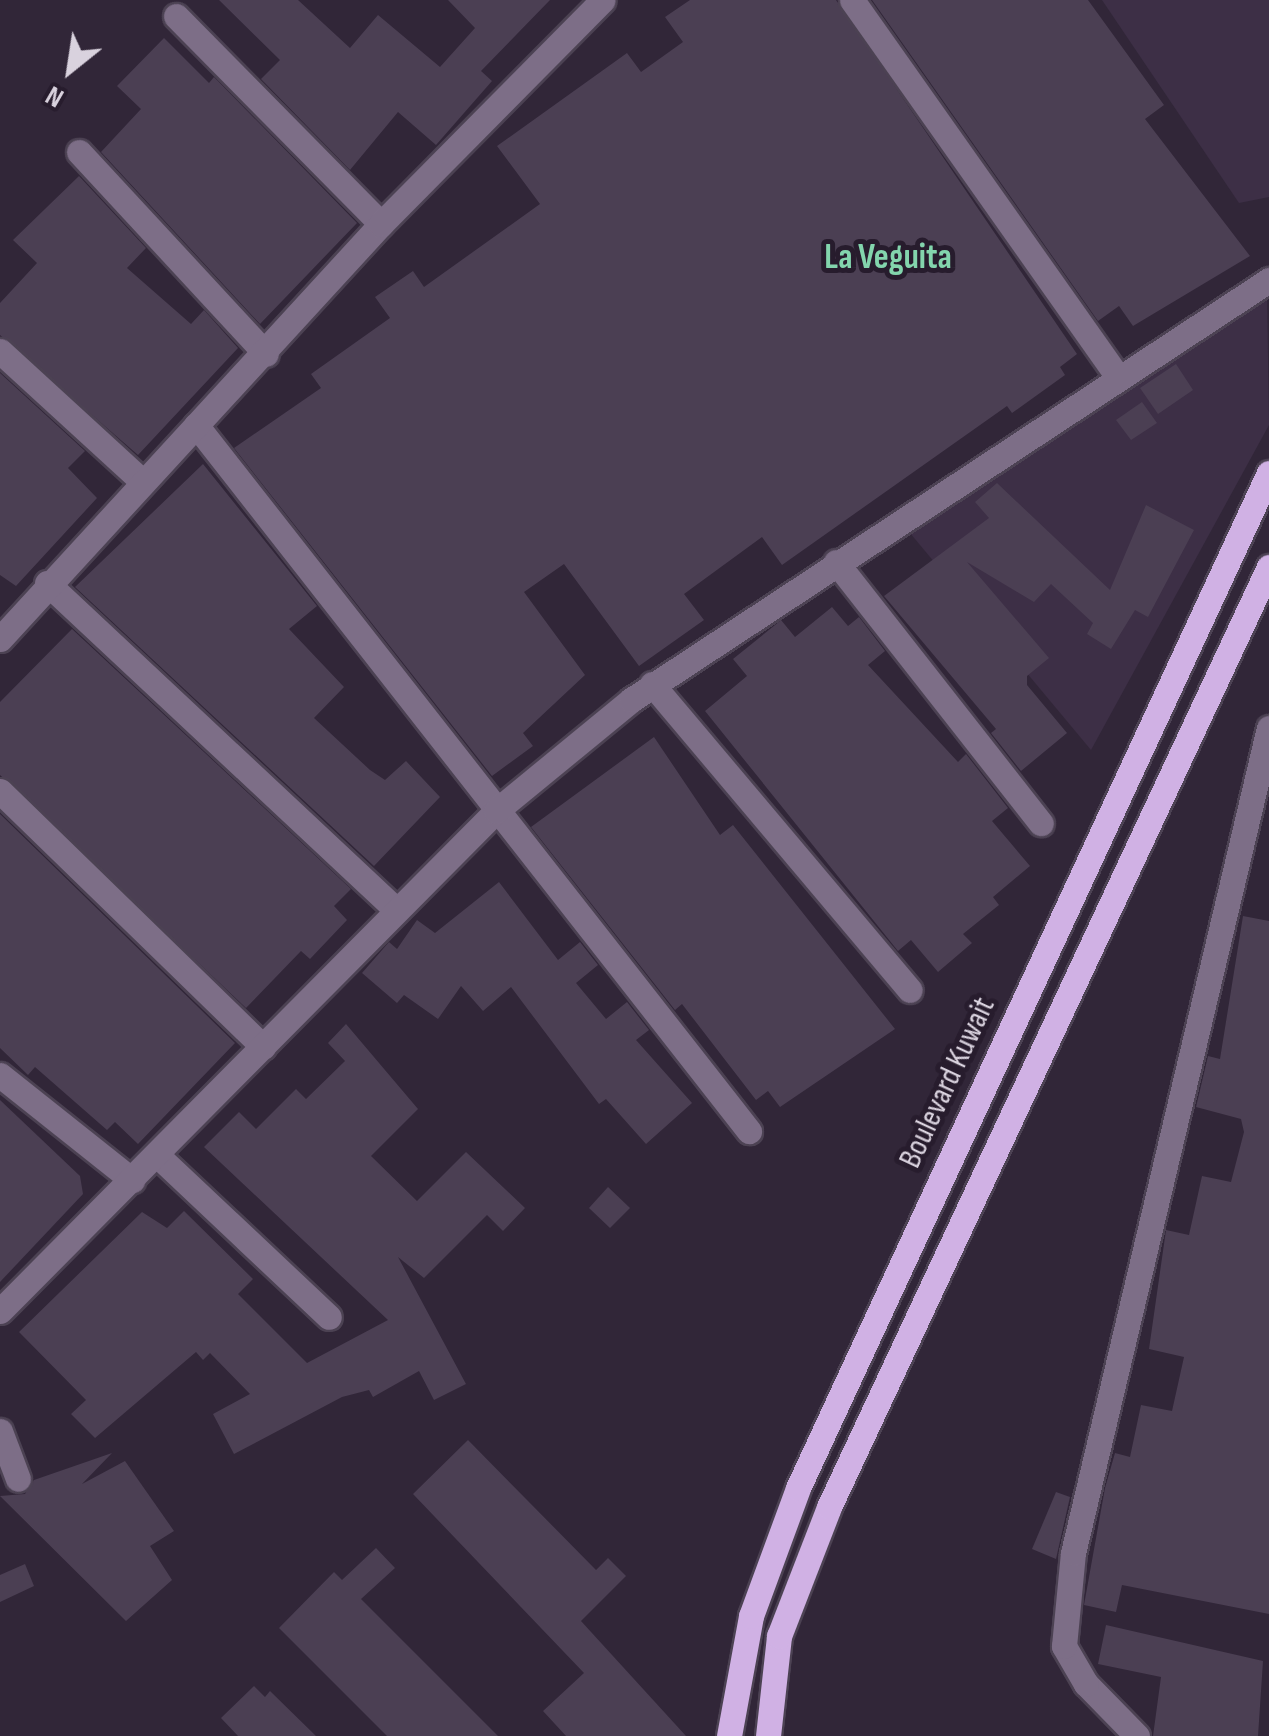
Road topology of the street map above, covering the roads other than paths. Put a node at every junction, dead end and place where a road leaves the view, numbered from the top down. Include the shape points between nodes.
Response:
1 (603, 0) edge
2 (852, 0) edge
3 (176, 16) dead end
4 (79, 152) dead end
5 (381, 224) junction
6 (1269, 280) edge
7 (0, 351) edge
8 (266, 354) junction
9 (1117, 376) junction
10 (196, 424) junction
11 (1269, 473) edge
12 (141, 480) junction
13 (836, 562) junction
14 (1269, 567) edge
15 (48, 583) junction
16 (0, 639) edge
17 (652, 684) junction
18 (1269, 728) edge
19 (0, 791) edge
20 (496, 812) junction
21 (1041, 823) dead end
22 (397, 910) junction
23 (910, 990) dead end
24 (264, 1047) junction
25 (0, 1075) edge
26 (749, 1131) dead end
27 (157, 1155) junction
28 (132, 1180) junction
29 (0, 1311) edge
30 (329, 1317) dead end
31 (0, 1431) edge
32 (18, 1478) dead end
33 (729, 1736) edge
34 (768, 1736) edge
35 (1138, 1736) edge

1 - 5 street
2 - 9 street
3 - 5 street
4 - 8 street
5 - 8 street
6 - 9 street
7 - 12 street
8 - 10 street
9 - 13 street
10 - 12 street
10 - 20 street
11 - 33 main road, Boulevard Kuwait via 798,1488 751,1616
12 - 15 street
13 - 17 street
13 - 21 street
14 - 34 main road via 829,1507 779,1636
15 - 16 street
15 - 22 street
17 - 20 street
17 - 23 street
18 - 35 street via 1073,1552 1064,1646 1086,1684
19 - 24 street
20 - 22 street
20 - 26 street
22 - 24 street
24 - 27 street
25 - 28 street
27 - 28 street
27 - 30 street
28 - 29 street
31 - 32 street

